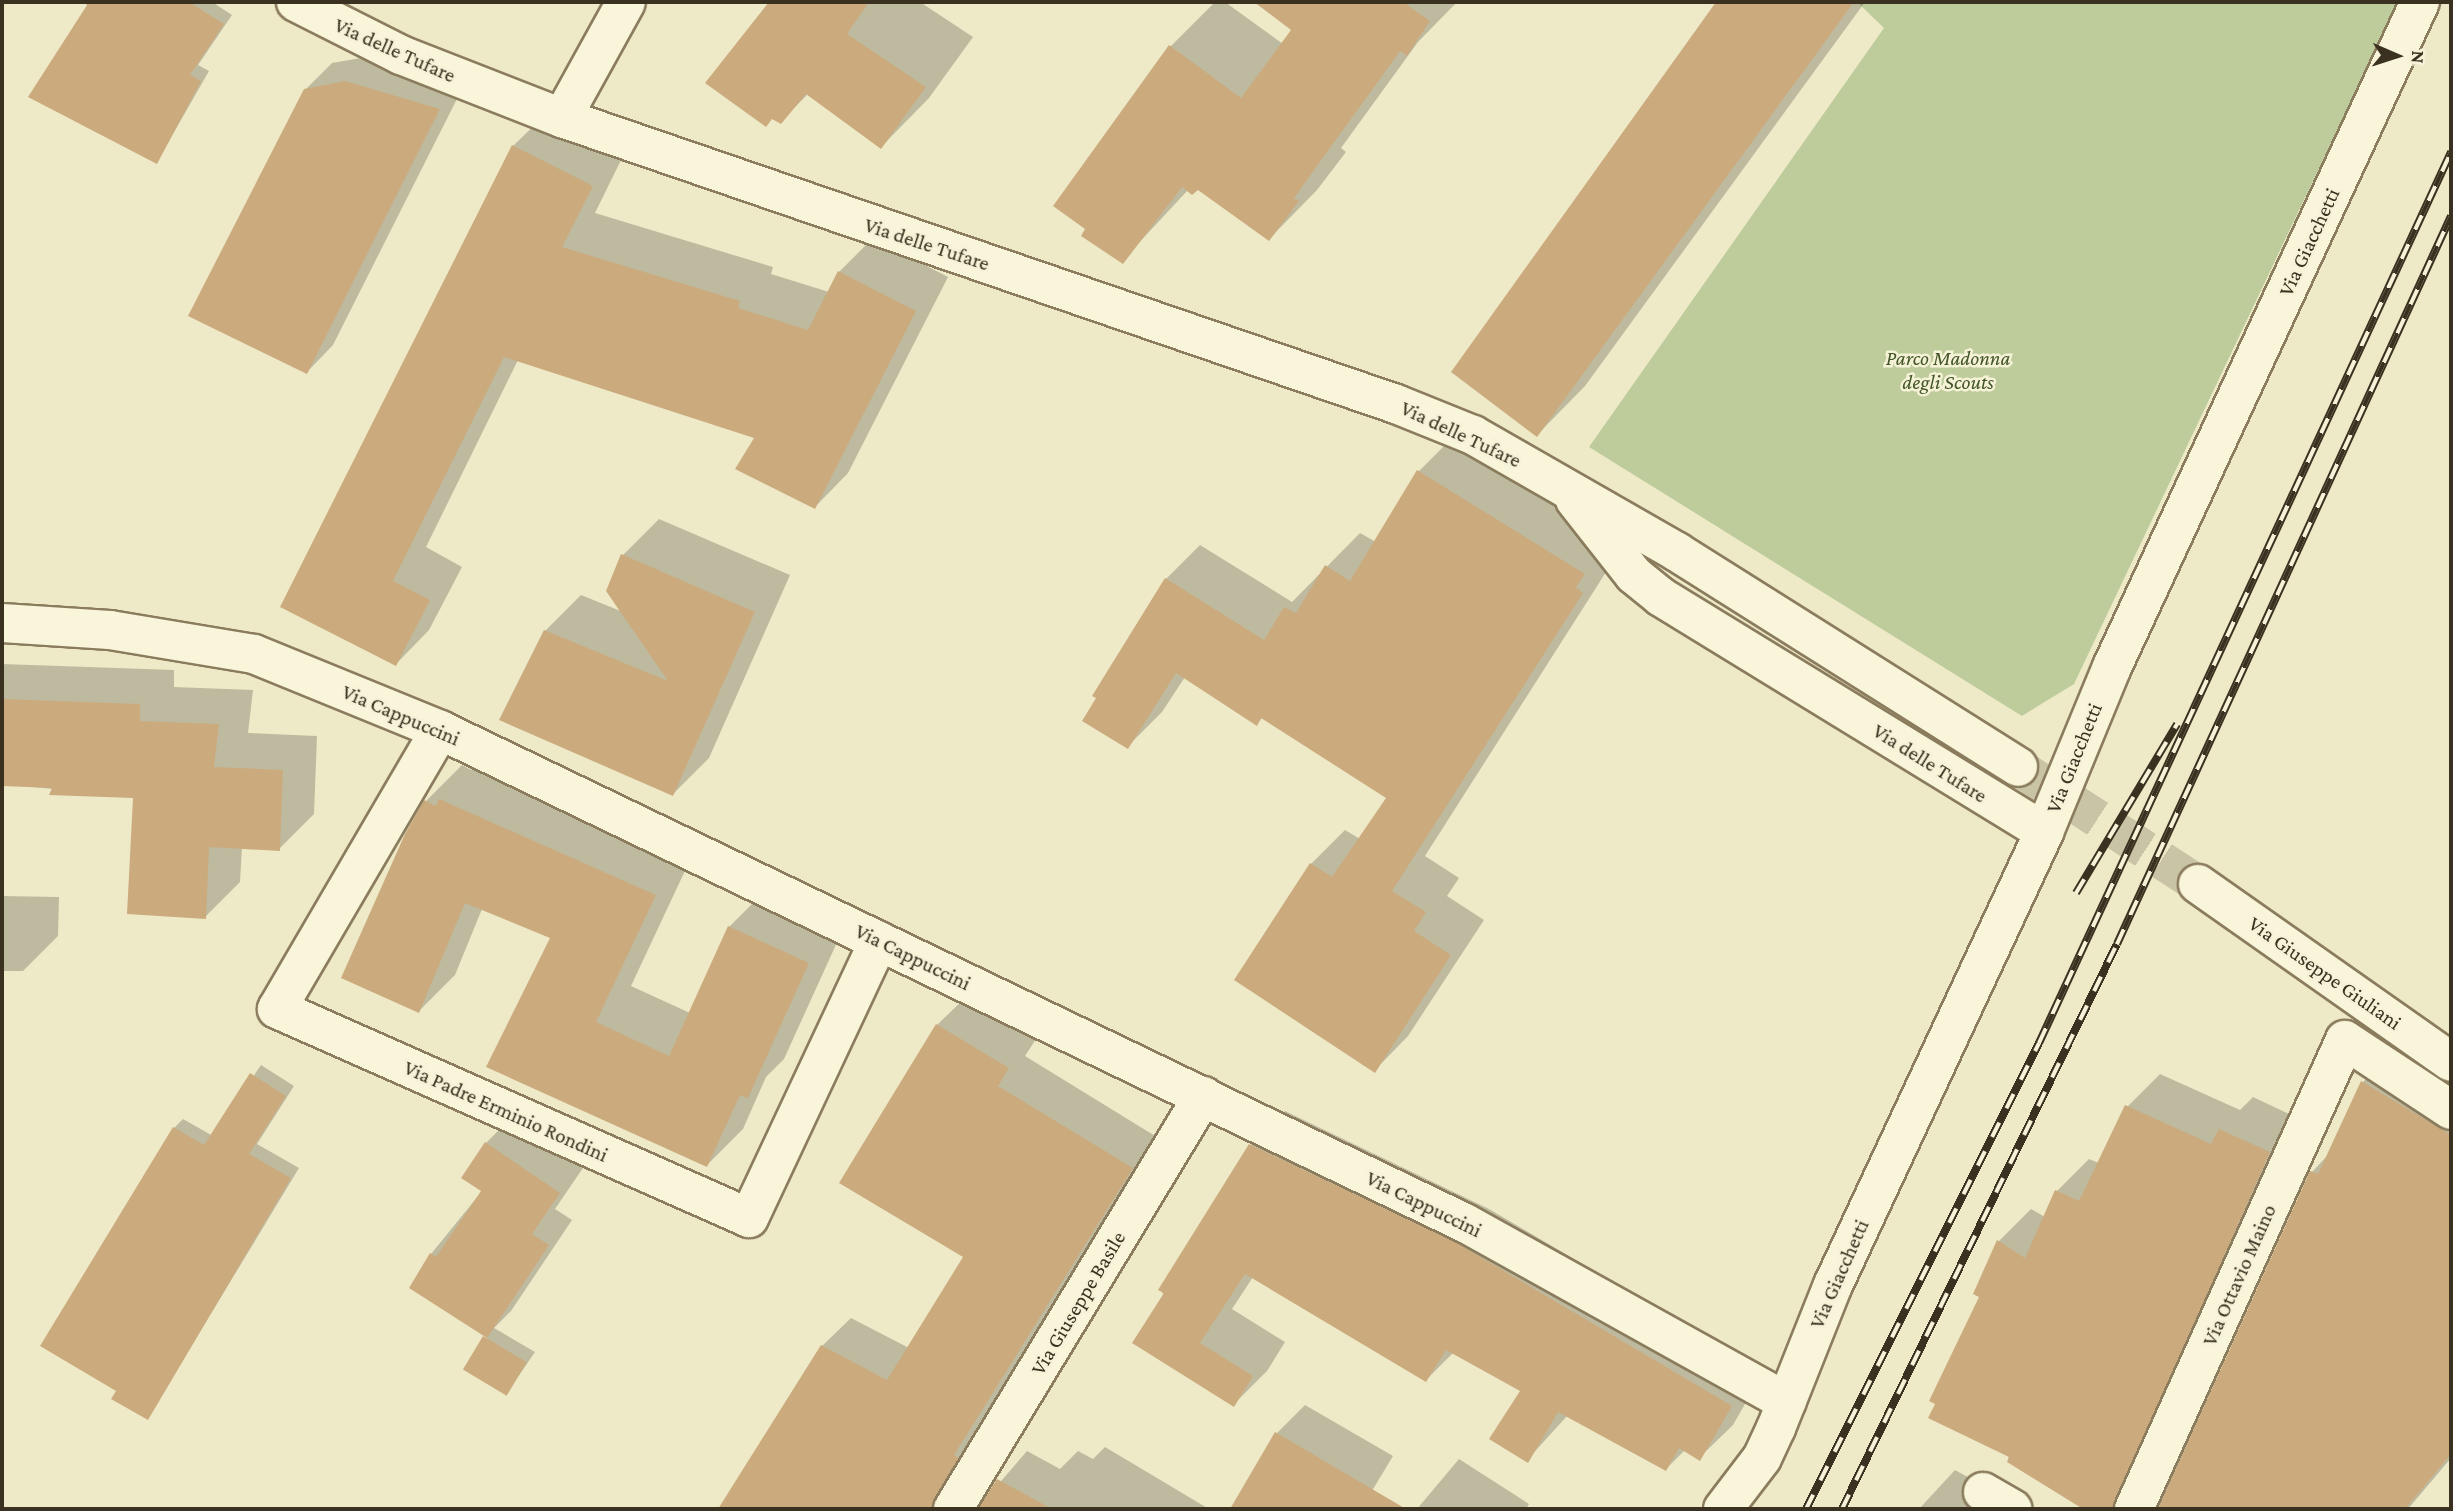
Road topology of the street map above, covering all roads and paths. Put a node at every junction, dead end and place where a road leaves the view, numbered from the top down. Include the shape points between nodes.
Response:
1 (296, 2) edge
2 (626, 2) edge
3 (2420, 2) edge
4 (562, 118) junction
5 (1560, 482) junction
6 (2, 623) edge
7 (440, 730) junction
8 (2018, 767) tunnel mouth
9 (2044, 832) junction
10 (2198, 884) tunnel mouth
11 (879, 941) junction
12 (2345, 1040) joint
13 (2451, 1062) edge
14 (1203, 1096) junction
15 (2451, 1110) edge
16 (1786, 1402) junction
17 (953, 1509) edge
18 (1723, 1509) edge
19 (2134, 1509) edge

1 - 4 street, Via delle Tufare via 401,55
2 - 4 street
3 - 9 street, Via Giacchetti via 2112,667
4 - 5 street, Via delle Tufare via 1396,404 1473,435
5 - 8 street, Via delle Tufare
5 - 9 street, Via delle Tufare via 1634,575 1661,597
6 - 7 street, Via Cappuccini via 110,630 254,654
7 - 11 street, Via Cappuccini
7 - 11 street, Via Padre Erminio Rondini via 277,1009 749,1219
9 - 16 street, Via Giacchetti via 1833,1285
10 - 13 street, Via Giuseppe Giuliani
11 - 14 street, Via Cappuccini
12 - 15 street, Via Giuseppe Giuliani
12 - 19 street, Via Ottavio Maino
14 - 16 street, Via Cappuccini via 1465,1223
14 - 17 street, Via Giuseppe Basile
16 - 18 street, Via Giacchetti via 1762,1458

